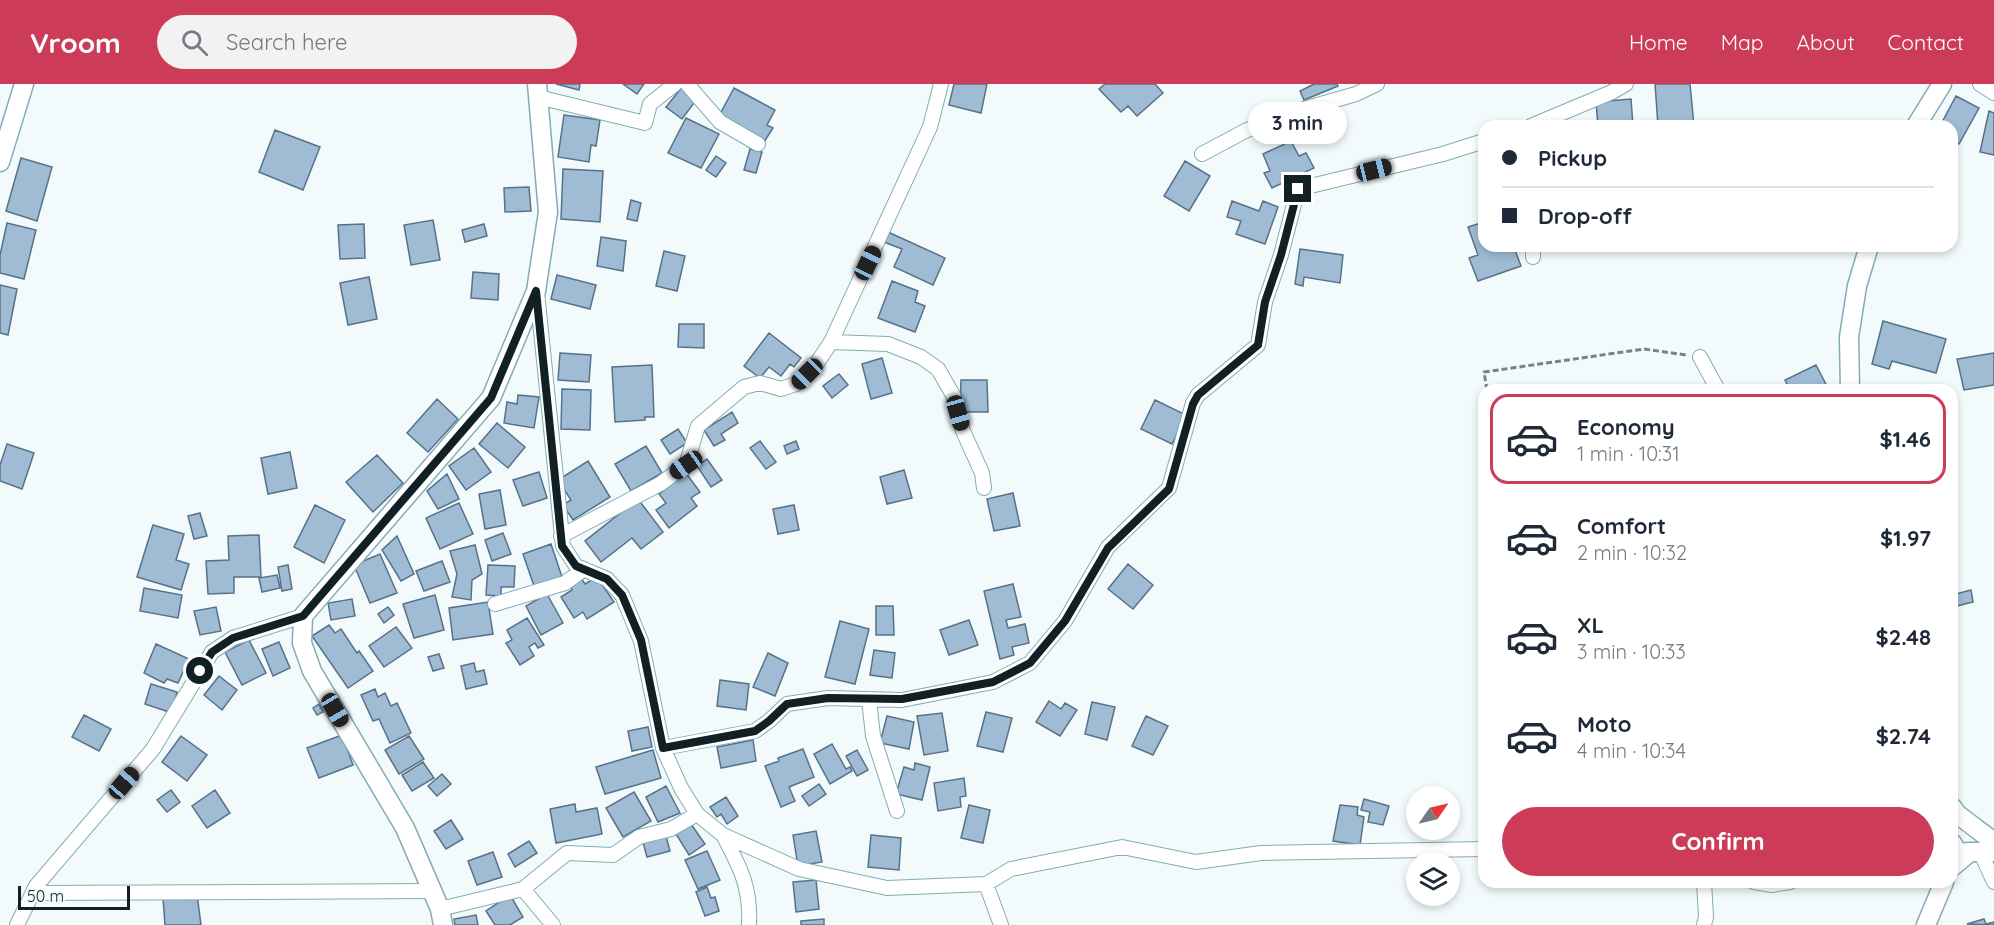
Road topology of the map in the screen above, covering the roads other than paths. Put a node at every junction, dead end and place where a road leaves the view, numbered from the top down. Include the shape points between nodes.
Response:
1 (24, 84) edge
2 (675, 84) edge
3 (687, 84) edge
4 (941, 84) edge
5 (1377, 84) edge
6 (1626, 84) edge
7 (1942, 84) edge
8 (1980, 84) edge
9 (538, 91) edge
10 (1994, 93) edge
11 (1545, 120) edge
12 (1920, 120) edge
13 (1478, 143) edge
14 (758, 144) dead end
15 (1202, 154) dead end
16 (0, 162) edge
17 (1867, 252) edge
18 (536, 291) junction
19 (831, 342) junction
20 (1700, 357) road end
21 (1715, 384) edge
22 (1850, 384) edge
23 (984, 488) dead end
24 (561, 536) junction
25 (584, 569) junction
26 (495, 604) dead end
27 (303, 616) junction
28 (869, 699) junction
29 (663, 748) junction
30 (897, 811) dead end
31 (697, 814) junction
32 (1958, 816) edge
33 (723, 835) junction
34 (1985, 847) edge
35 (1478, 849) edge
36 (1958, 853) edge
37 (1958, 863) edge
38 (1994, 882) edge
39 (986, 884) junction
40 (1704, 888) edge
41 (1941, 888) edge
42 (523, 889) junction
43 (432, 891) junction
44 (33, 893) junction
45 (442, 917) edge
46 (16, 925) edge
47 (554, 925) edge
48 (749, 925) edge
49 (1001, 925) edge
50 (1704, 925) edge
51 (1926, 925) edge

1 - 16 street
2 - 9 street via 650,104 645,123
3 - 14 street via 720,122
4 - 19 street via 930,127
5 - 15 street via 1247,130
6 - 11 street
7 - 12 street
8 - 10 street
9 - 18 street via 549,212
13 - 28 street via 1298,189 1265,302 1258,345 1198,395 1169,489 1108,548 1065,621 1030,663 993,682 902,699
17 - 22 street via 1849,337
18 - 24 street
18 - 27 street via 491,398
19 - 23 street via 888,344 921,357 938,369 953,395
19 - 24 street via 796,384 781,389 760,383 744,387 698,426 686,465 660,484
20 - 21 street
24 - 25 street via 562,546 576,566
25 - 26 street via 565,583
25 - 29 street via 607,579 622,595 641,640
27 - 43 street via 302,642 312,671 405,828
27 - 44 street via 233,638 212,652 153,749
28 - 29 street via 828,698 787,704 755,731
28 - 30 street via 873,736
29 - 31 street
31 - 33 street
31 - 42 street via 670,829 639,837 613,855 567,853
32 - 34 street
33 - 39 street via 799,869 887,888
33 - 48 street via 747,886
34 - 36 street
34 - 37 street
34 - 38 street
35 - 39 street via 1261,853 1196,862 1122,847 1011,868
39 - 49 street
40 - 50 street
41 - 51 street
42 - 45 street
42 - 47 street
43 - 44 street
43 - 45 street
44 - 46 street

